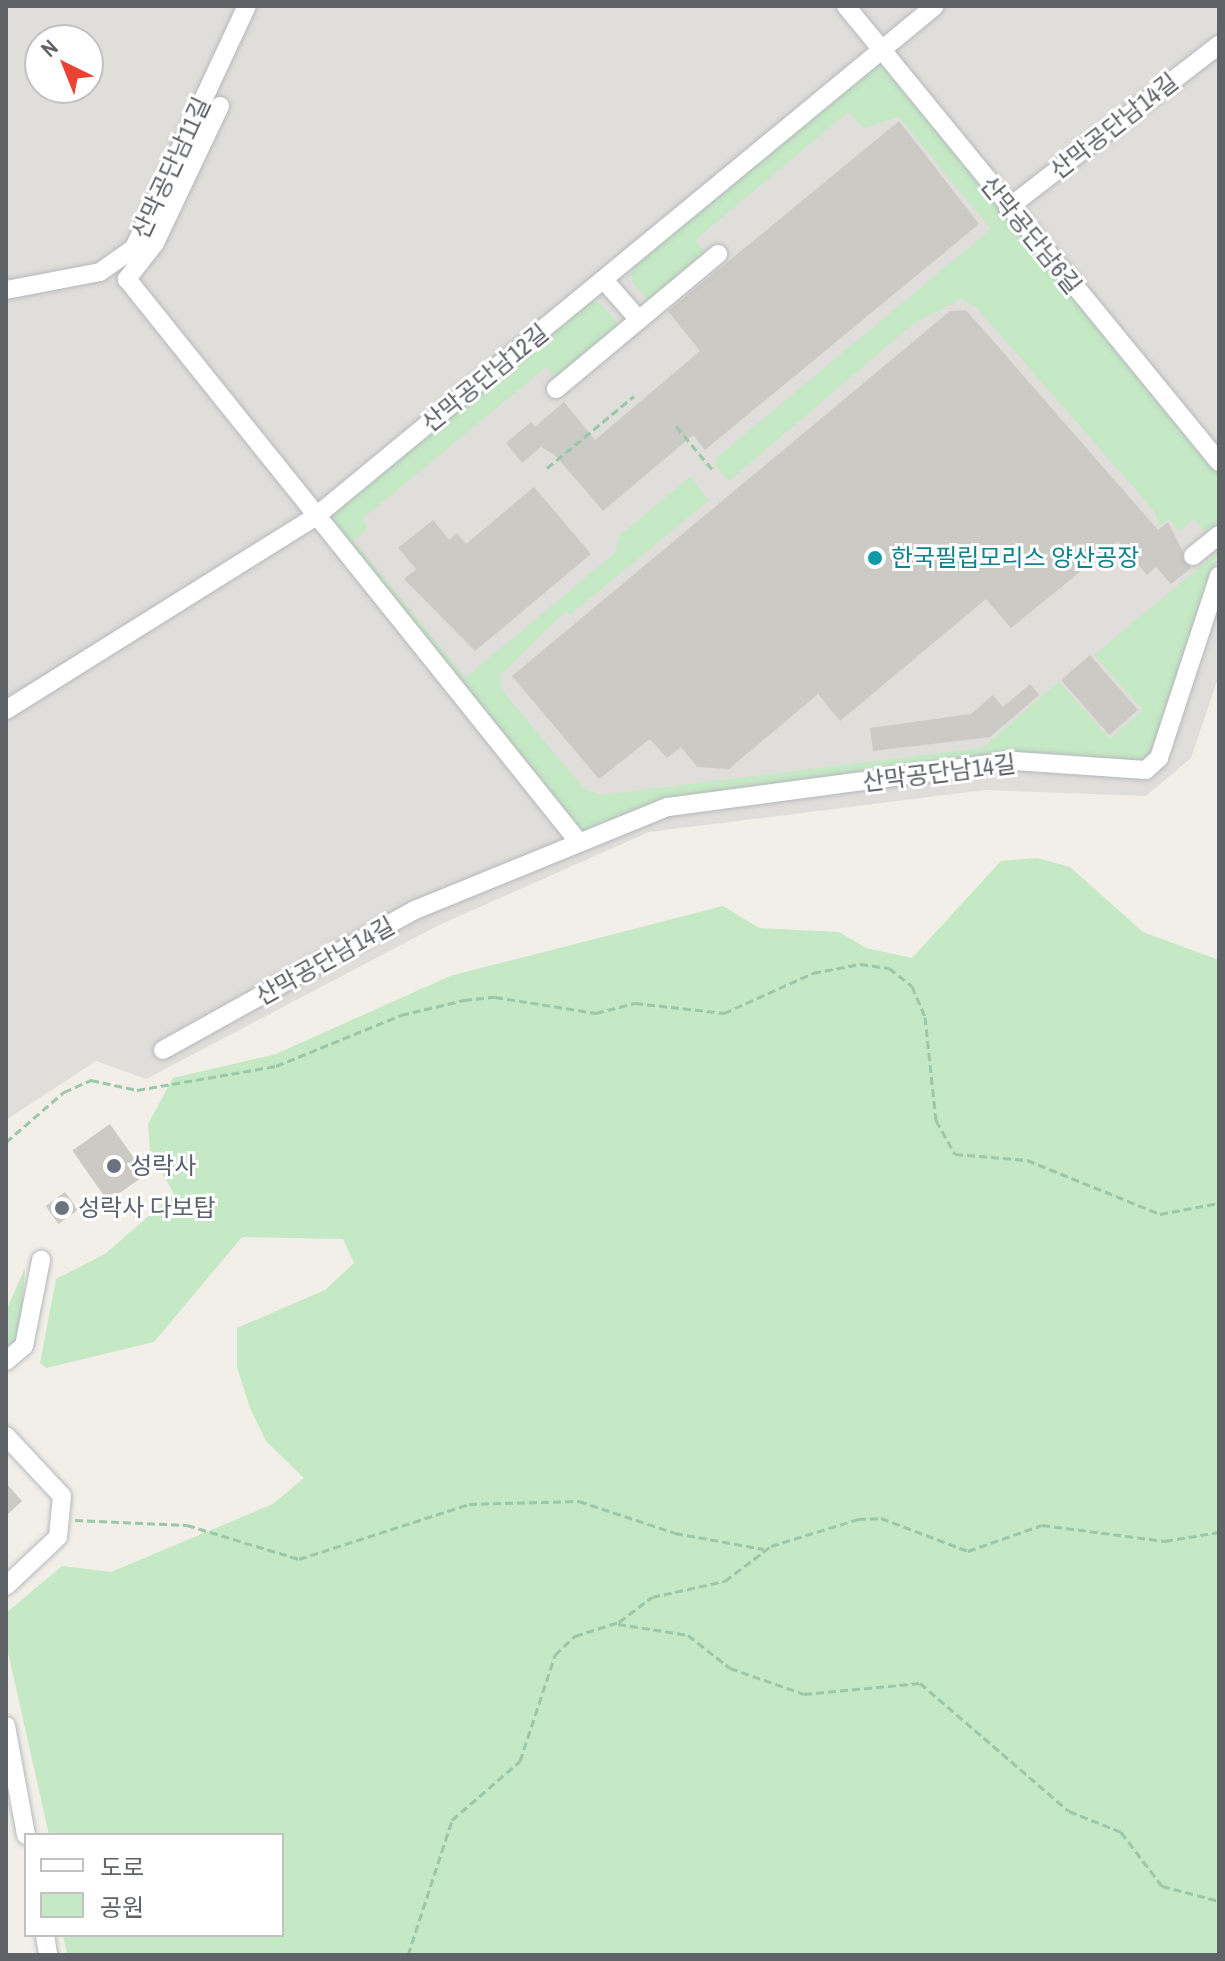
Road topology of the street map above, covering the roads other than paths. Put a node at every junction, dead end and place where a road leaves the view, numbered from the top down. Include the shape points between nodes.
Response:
1 (247, 6) edge
2 (846, 6) edge
3 (935, 6) edge
4 (1219, 45) edge
5 (880, 51) junction
6 (220, 106) dead end
7 (1008, 208) junction
8 (718, 254) dead end
9 (604, 280) junction
10 (6, 290) edge
11 (639, 320) junction
12 (556, 389) dead end
13 (1219, 462) edge
14 (315, 517) junction
15 (1194, 530) dead end
16 (1206, 545) edge
17 (1219, 576) edge
18 (6, 710) edge
19 (578, 841) junction
20 (163, 1050) dead end
21 (41, 1260) dead end
22 (6, 1361) edge
23 (6, 1436) edge
24 (6, 1586) edge
25 (6, 1726) edge
26 (26, 1833) edge

1 - 10 street, 산막공단남11길 via 134,248 100,272
2 - 5 street, 산막공단남6길
3 - 5 street, 산막공단남12길
4 - 7 street, 산막공단남14길
5 - 7 street, 산막공단남6길
5 - 9 street, 산막공단남12길
6 - 14 street via 155,243 127,279
7 - 13 street, 산막공단남6길
8 - 11 street
9 - 11 street
9 - 14 street, 산막공단남12길
11 - 12 street
14 - 18 street, 산막공단남12길
14 - 19 street
15 - 16 street
17 - 19 street, 산막공단남14길 via 1159,758 1146,770 1015,761 668,807
19 - 20 street, 산막공단남14길 via 415,910
21 - 22 street via 24,1346
23 - 24 street via 62,1496 58,1537
25 - 26 street

